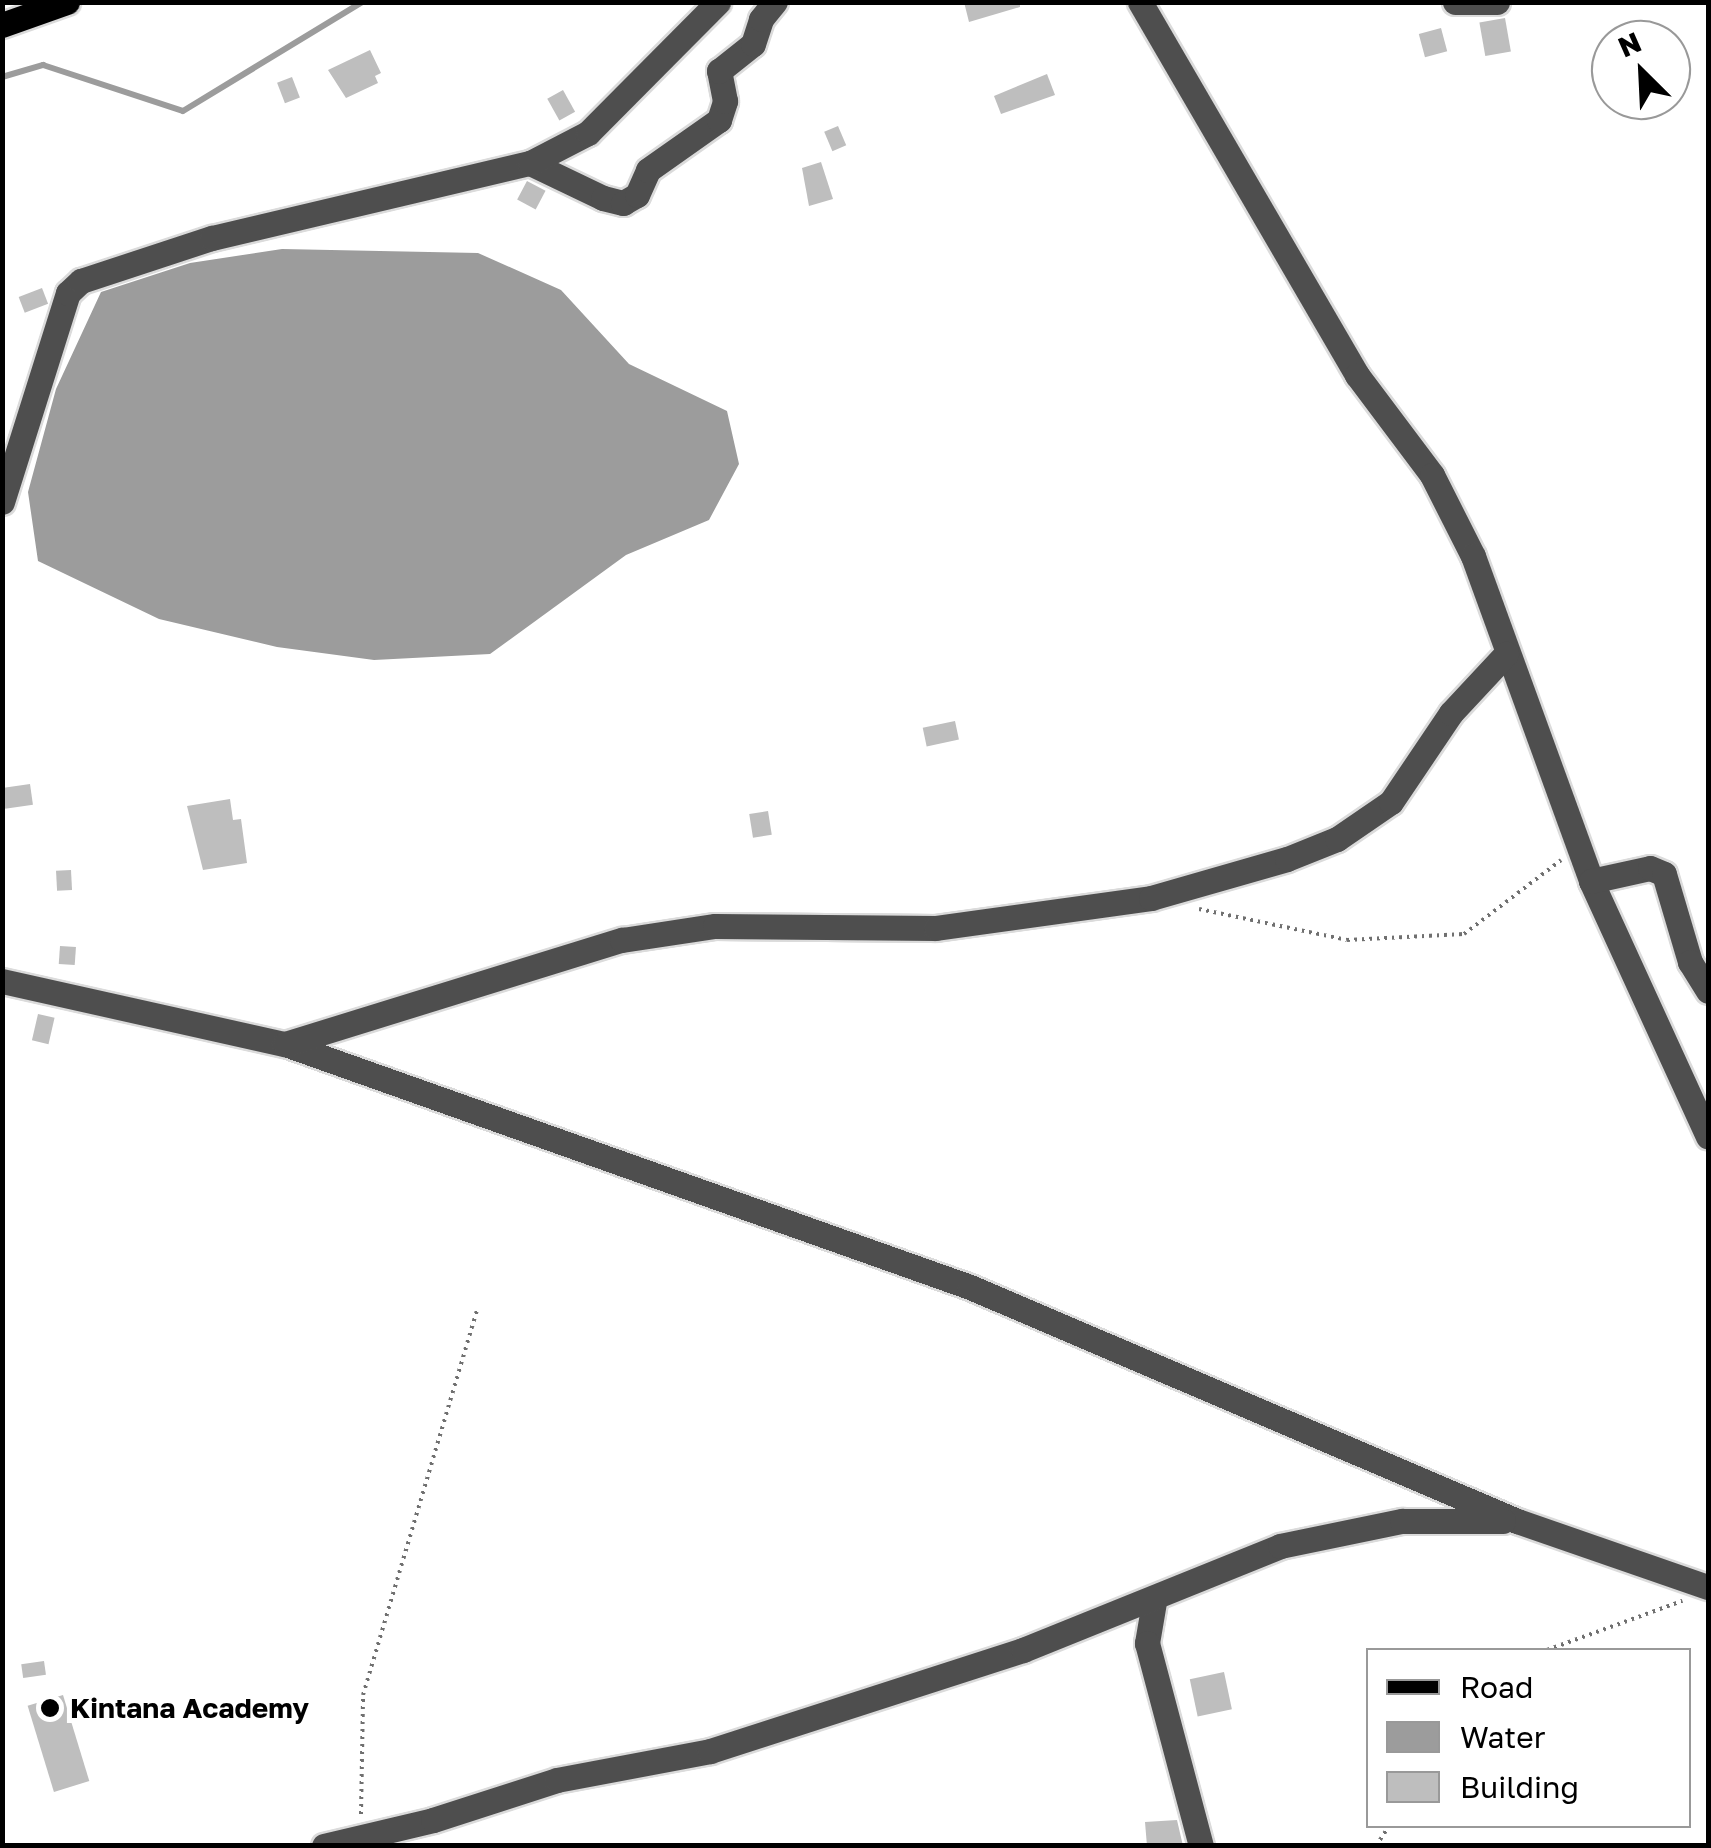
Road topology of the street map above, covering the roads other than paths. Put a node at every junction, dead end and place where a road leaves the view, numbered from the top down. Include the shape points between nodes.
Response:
1 (67, 2) edge
2 (718, 2) edge
3 (776, 2) edge
4 (1140, 2) edge
5 (1455, 2) edge
6 (1498, 2) edge
7 (2, 26) edge
8 (530, 163) junction
9 (2, 502) edge
10 (1506, 654) junction
11 (1592, 881) junction
12 (2, 981) edge
13 (1708, 991) edge
14 (285, 1044) junction
15 (1708, 1137) edge
16 (1517, 1520) junction
17 (1701, 1591) edge
18 (1154, 1602) junction
19 (361, 1840) edge
20 (324, 1846) edge
21 (409, 1846) edge
22 (1201, 1846) edge

1 - 7 main road
2 - 8 street via 588,133
3 - 8 street via 753,44 719,71 725,101 720,120 648,170 637,195 624,203 603,198
4 - 10 street via 1356,376 1432,475 1473,556
5 - 6 street
8 - 9 street via 212,238 81,281 68,293
10 - 11 street
10 - 14 street via 1450,713 1391,802 1337,840 1287,859 1150,898 936,928 715,926 622,940
11 - 13 street via 1650,868 1664,874 1690,962
11 - 15 street
12 - 14 street
14 - 16 street via 970,1287
16 - 17 street
16 - 18 street via 1402,1521 1280,1546
18 - 19 street via 710,1751 558,1780
18 - 22 street via 1147,1643
19 - 20 street
19 - 21 street

